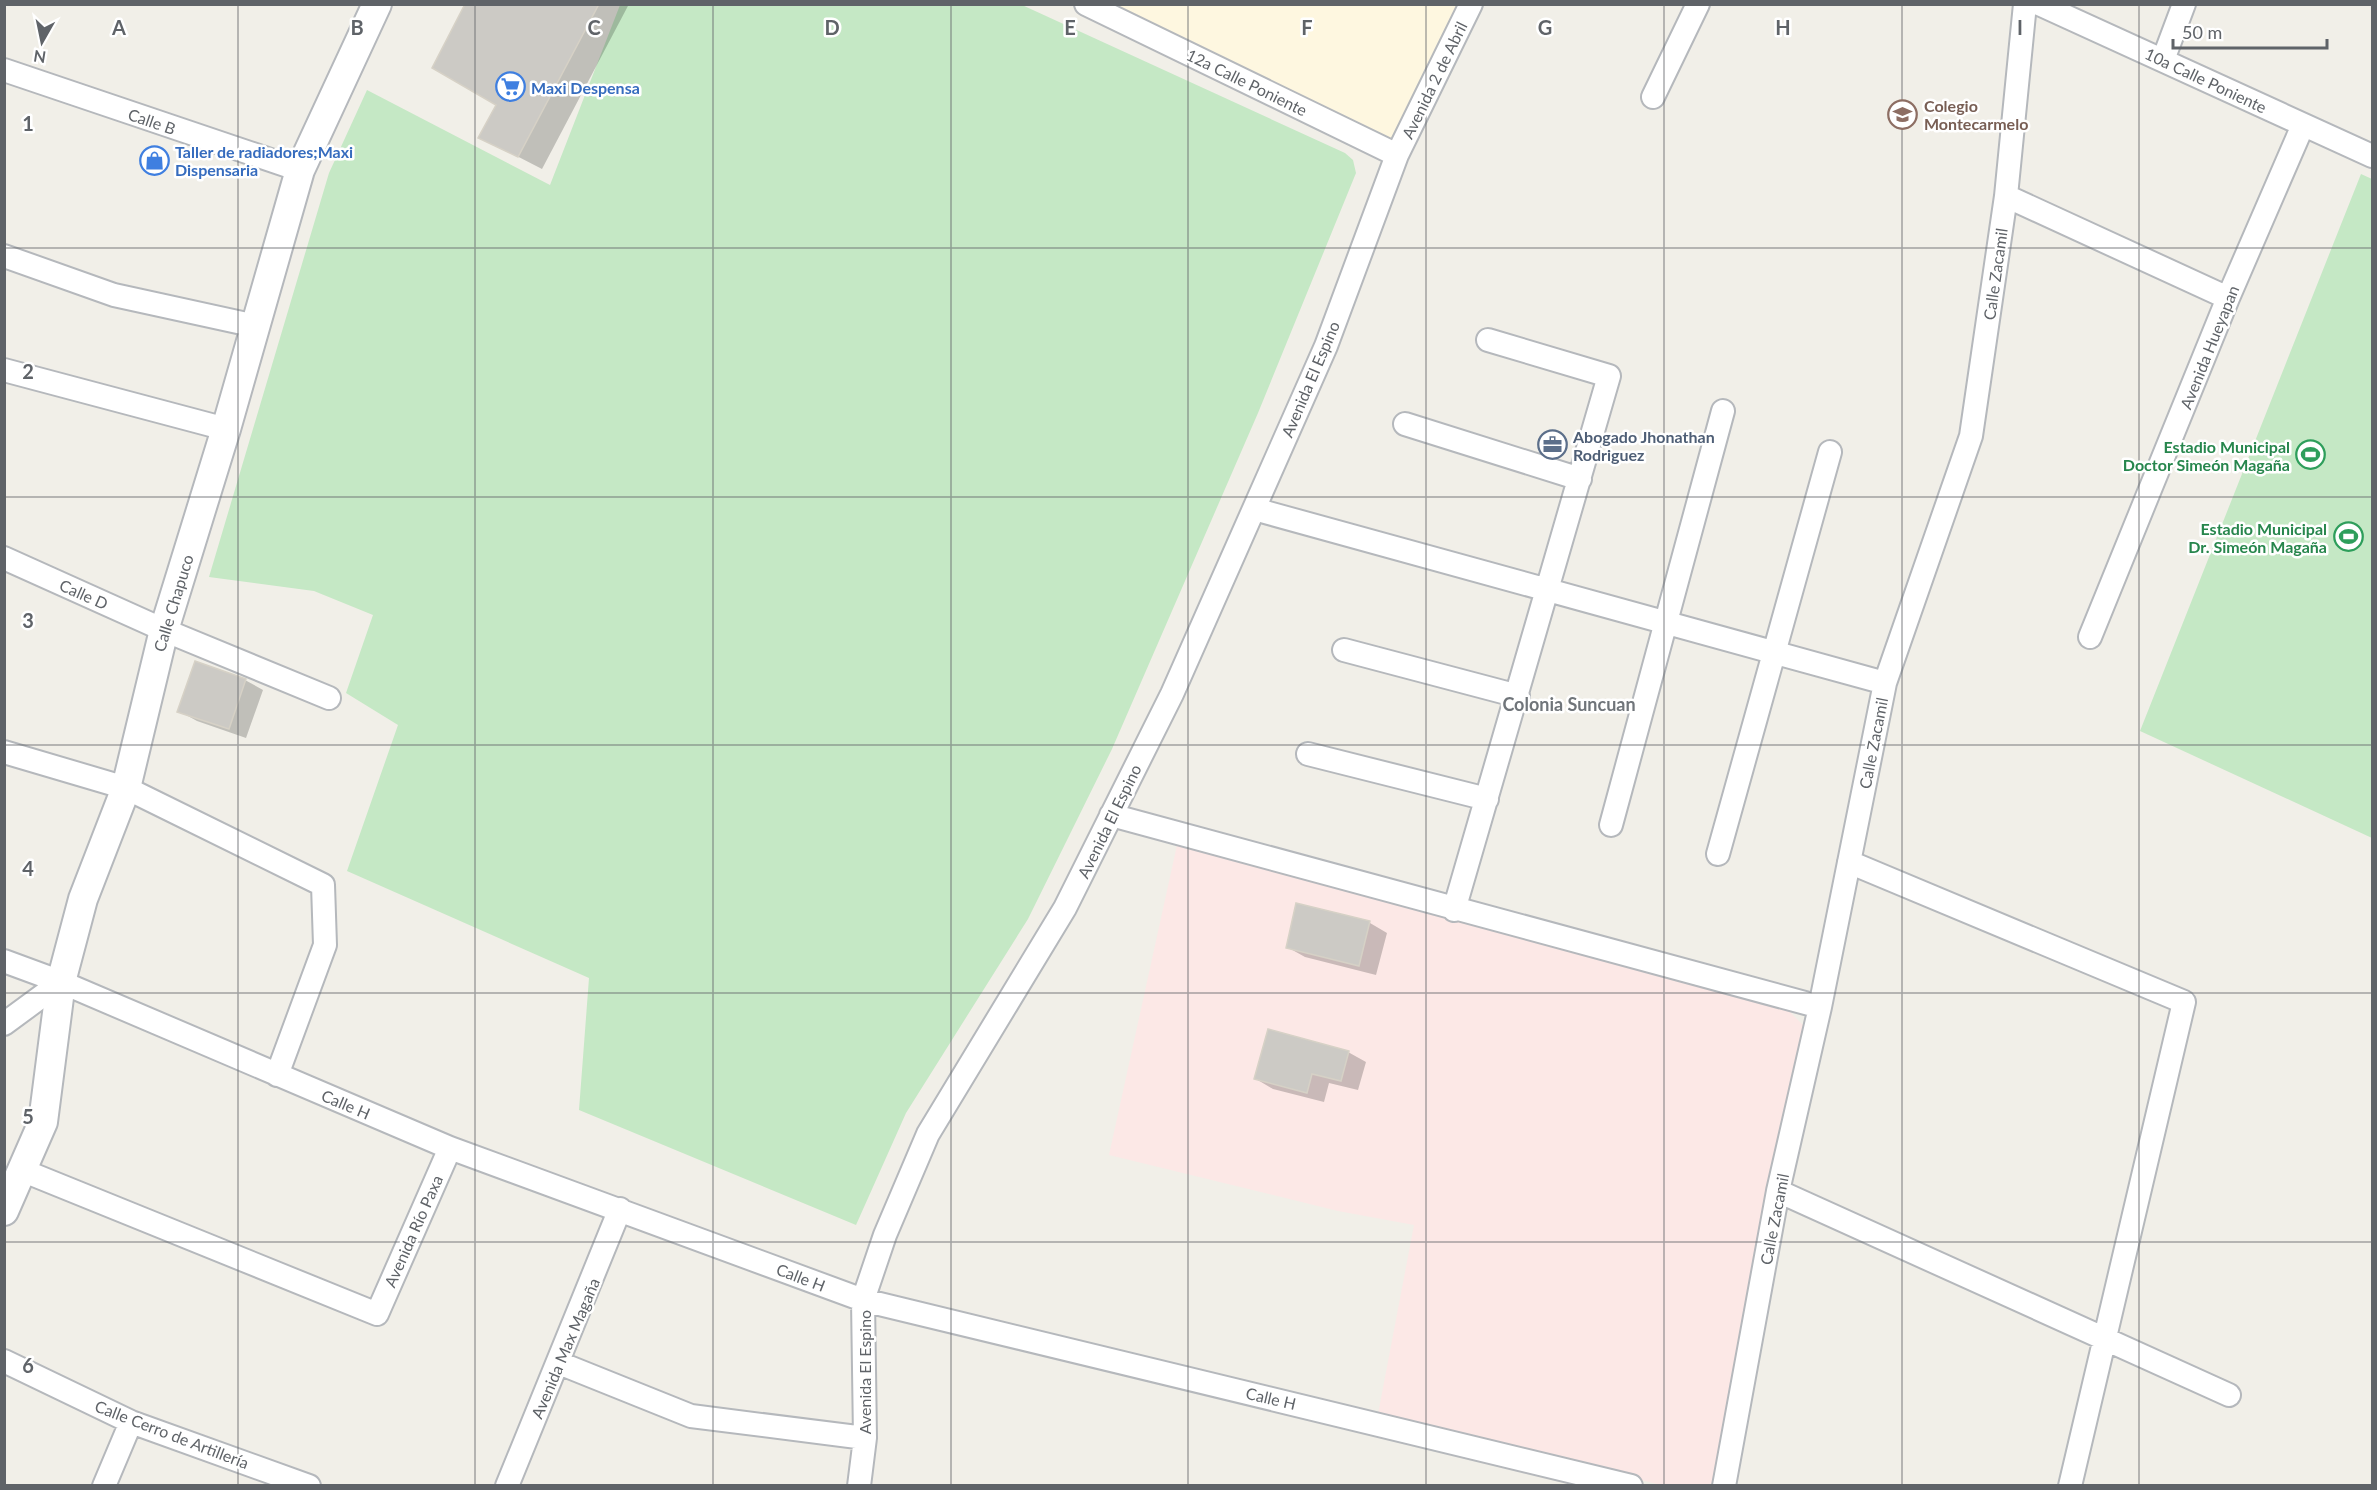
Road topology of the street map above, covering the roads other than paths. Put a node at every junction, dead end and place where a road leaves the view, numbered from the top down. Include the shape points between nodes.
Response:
1 (377, 4) edge
2 (1471, 4) edge
3 (1698, 4) edge
4 (2025, 4) edge
5 (2039, 4) edge
6 (2184, 4) edge
7 (1095, 6) edge
8 (2163, 60) junction
9 (4, 70) edge
10 (1653, 97) dead end
11 (2303, 126) junction
12 (1397, 154) junction
13 (2373, 156) edge
14 (300, 170) junction
15 (2006, 196) junction
16 (4, 256) edge
17 (2228, 298) junction
18 (256, 326) junction
19 (1488, 340) dead end
20 (4, 370) edge
21 (1723, 411) dead end
22 (1405, 424) dead end
23 (226, 429) junction
24 (1830, 452) dead end
25 (1580, 479) junction
26 (1254, 509) junction
27 (4, 558) edge
28 (1548, 590) junction
29 (1666, 622) junction
30 (164, 630) junction
31 (2090, 637) dead end
32 (1344, 650) dead end
33 (1775, 652) junction
34 (1885, 683) junction
35 (1518, 696) junction
36 (329, 698) dead end
37 (4, 752) edge
38 (1308, 754) dead end
39 (126, 788) junction
40 (1487, 799) junction
41 (1111, 815) junction
42 (1611, 825) dead end
43 (1718, 854) dead end
44 (1849, 862) junction
45 (1454, 910) junction
46 (4, 961) edge
47 (61, 982) junction
48 (1820, 1007) junction
49 (4, 1024) edge
50 (277, 1075) junction
51 (450, 1148) junction
52 (24, 1171) junction
53 (1778, 1191) junction
54 (620, 1209) junction
55 (4, 1211) edge
56 (863, 1300) junction
57 (2104, 1337) junction
58 (4, 1361) edge
59 (559, 1363) junction
60 (2229, 1395) dead end
61 (131, 1422) junction
62 (865, 1438) junction
63 (104, 1485) edge
64 (303, 1485) edge
65 (507, 1485) edge
66 (859, 1485) edge
67 (1631, 1485) edge
68 (1724, 1485) edge
69 (2070, 1485) edge

1 - 14 street, Calle Chapuco
2 - 12 street, Avenida 2 de Abril
3 - 10 street
4 - 15 street, Calle Zacamil
5 - 8 street, 10a Calle Poniente
6 - 8 street
7 - 12 street, 12a Calle Poniente
8 - 11 street, 10a Calle Poniente
9 - 14 street, Calle B
11 - 13 street, 10a Calle Poniente
11 - 17 street, Avenida Hueyapan
12 - 26 street, Avenida El Espino via 1326,346
14 - 18 street, Calle Chapuco
15 - 17 street
15 - 34 street, Calle Zacamil via 1971,436
16 - 18 street via 114,295
17 - 31 street, Avenida Hueyapan
18 - 23 street, Calle Chapuco
19 - 25 street via 1609,376
20 - 23 street
21 - 29 street
22 - 25 street
23 - 30 street, Calle Chapuco
24 - 33 street
25 - 28 street
26 - 28 street
26 - 41 street, Avenida El Espino via 1172,694
27 - 30 street, Calle D
28 - 29 street
28 - 35 street
29 - 33 street
29 - 42 street
30 - 36 street, Calle D
30 - 39 street, Calle Chapuco
32 - 35 street
33 - 34 street
33 - 43 street
34 - 44 street, Calle Zacamil
35 - 40 street
37 - 39 street
38 - 40 street
39 - 47 street, Calle Chapuco via 83,899
39 - 50 street via 323,885 325,945
40 - 45 street
41 - 45 street
41 - 56 street, Avenida El Espino via 1065,908 928,1134 885,1235
44 - 48 street, Calle Zacamil
44 - 57 street via 2184,1002
45 - 48 street
46 - 47 street, Calle H
47 - 49 street
47 - 50 street, Calle H
47 - 52 street, Calle Chapuco via 47,1105
48 - 53 street, Calle Zacamil
50 - 51 street, Calle H
51 - 52 street, Avenida Río Paxa via 377,1314
51 - 54 street, Calle H
52 - 55 street, Calle Chapuco
53 - 57 street
53 - 68 street, Calle Zacamil
54 - 56 street, Calle H
54 - 59 street, Avenida Max Magaña
56 - 62 street, Avenida El Espino
56 - 67 street, Calle H
57 - 60 street
57 - 69 street
58 - 61 street, Calle Cerro de Artillería
59 - 62 street via 691,1416
59 - 65 street, Avenida Max Magaña
61 - 63 street
61 - 64 street, Calle Cerro de Artillería
62 - 66 street, Avenida El Espino

